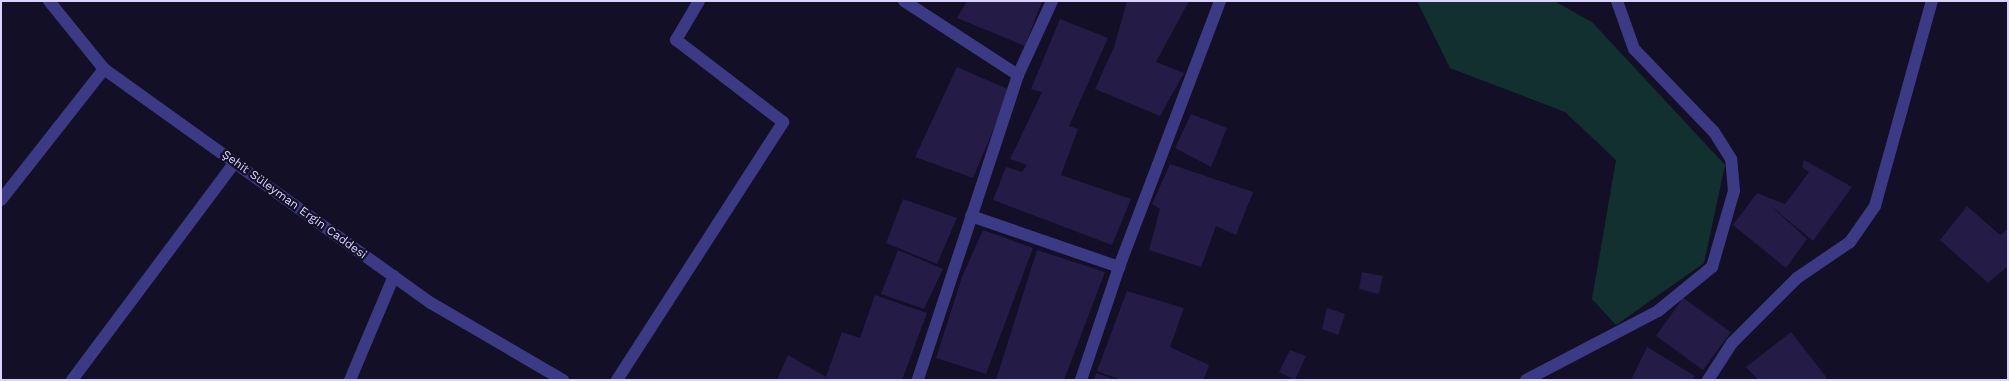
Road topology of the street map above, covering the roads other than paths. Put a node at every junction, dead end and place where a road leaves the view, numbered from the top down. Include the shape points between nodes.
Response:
1 (48, 1) edge
2 (699, 1) edge
3 (904, 1) edge
4 (1052, 1) edge
5 (1220, 1) edge
6 (1617, 1) edge
7 (1932, 1) edge
8 (104, 69) junction
9 (1018, 76) junction
10 (235, 162) junction
11 (1, 200) edge
12 (971, 216) junction
13 (1119, 267) junction
14 (394, 276) junction
15 (72, 380) edge
16 (350, 380) edge
17 (563, 380) edge
18 (617, 380) edge
19 (918, 380) edge
20 (1081, 380) edge
21 (1526, 380) edge
22 (1708, 380) edge

1 - 8 street, Şehit Süleyman Ergin Caddesi
2 - 18 street via 676,40 783,122
3 - 9 street
4 - 9 street
5 - 13 street
6 - 21 street via 1634,49 1714,132 1731,159 1734,191 1712,267 1658,311
7 - 22 street via 1875,206 1850,242 1798,278 1732,344
8 - 10 street, Şehit Süleyman Ergin Caddesi
8 - 11 street
9 - 12 street
10 - 14 street, Şehit Süleyman Ergin Caddesi
10 - 15 street
12 - 13 street
12 - 19 street
13 - 20 street
14 - 16 street
14 - 17 street, Şehit Süleyman Ergin Caddesi via 430,303

